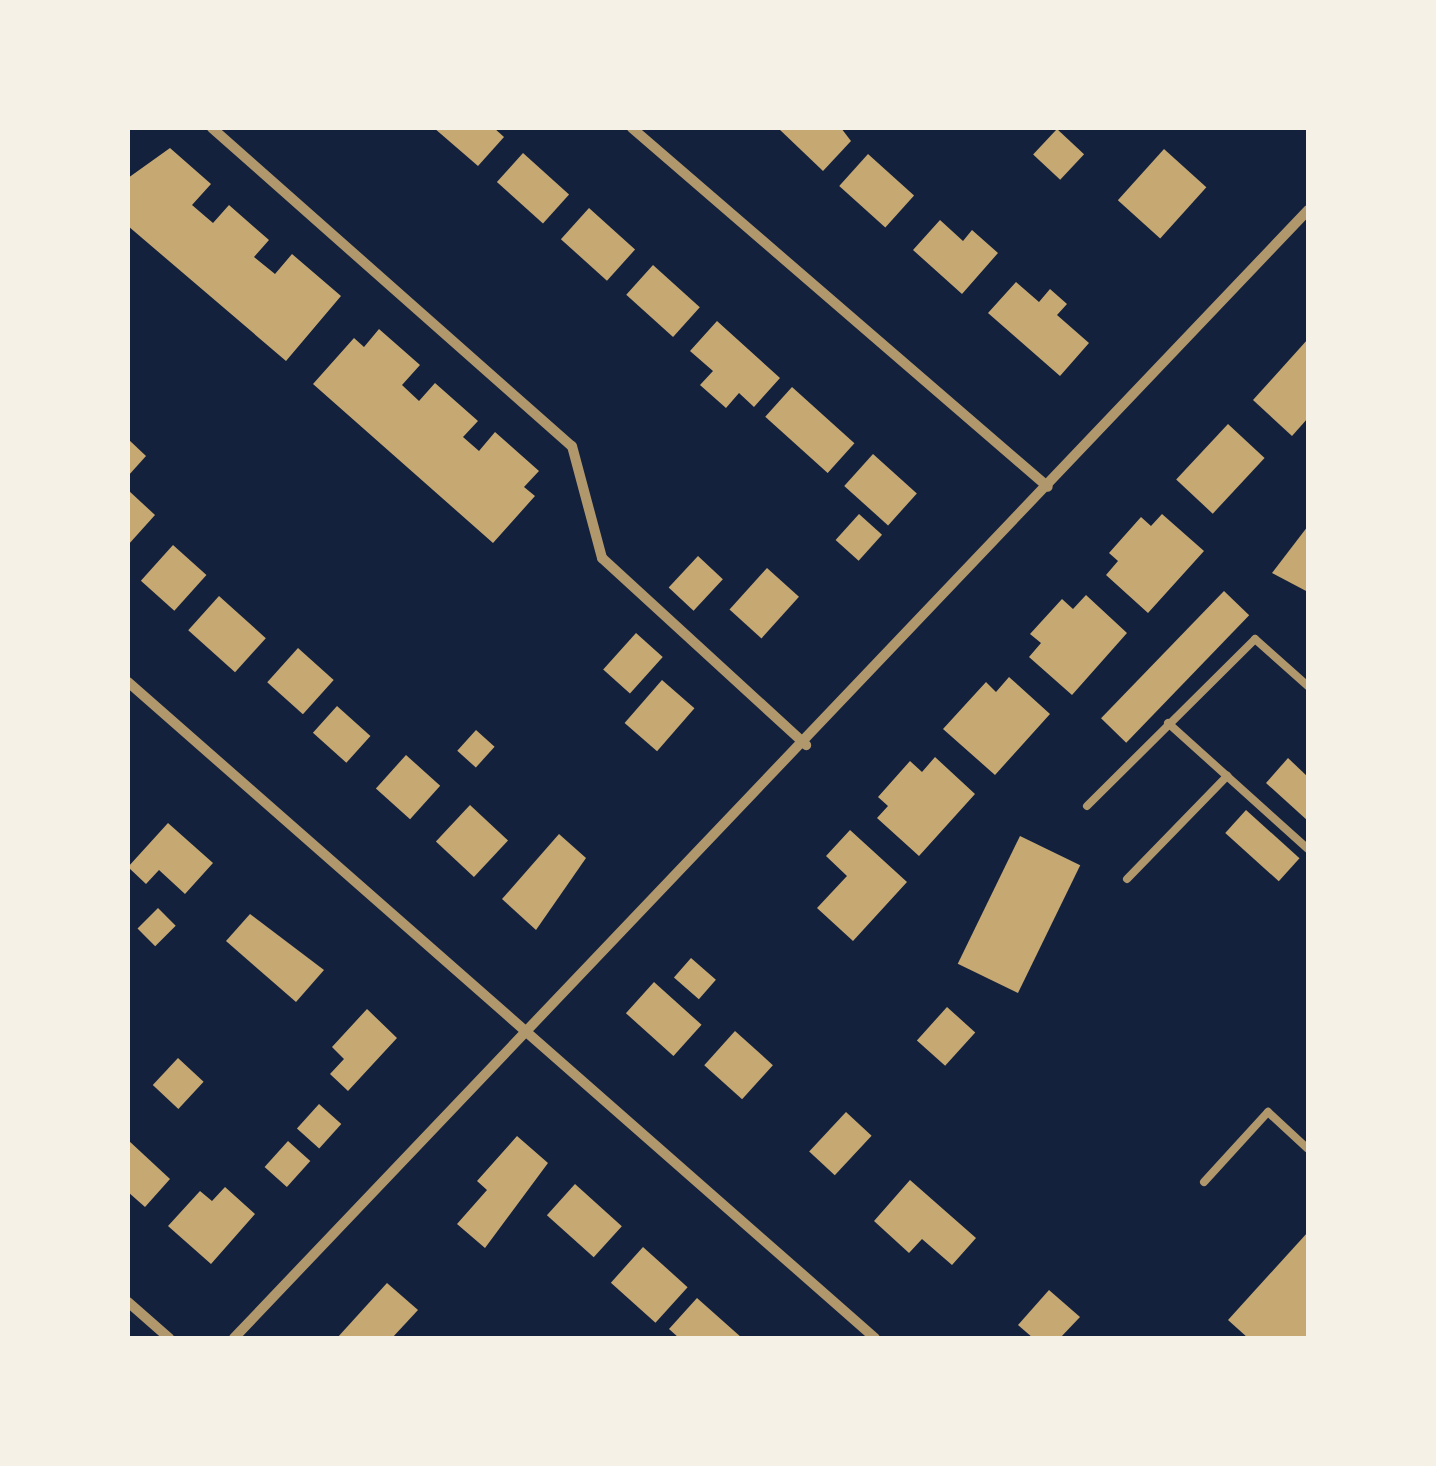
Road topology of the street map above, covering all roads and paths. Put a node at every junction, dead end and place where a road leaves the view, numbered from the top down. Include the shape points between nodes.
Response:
1 (212, 128) edge
2 (632, 128) edge
3 (1308, 210) edge
4 (1048, 488) junction
5 (128, 682) edge
6 (1308, 686) edge
7 (1168, 723) junction
8 (806, 745) junction
9 (1227, 776) junction
10 (1087, 806) dead end
11 (1308, 849) edge
12 (1127, 879) dead end
13 (533, 1034) junction
14 (1308, 1149) edge
15 (1204, 1182) dead end
16 (128, 1302) edge
17 (169, 1338) edge
18 (234, 1338) edge
19 (876, 1338) edge

1 - 8 street via 562,436 581,470 602,558
2 - 4 street
3 - 4 street
4 - 8 street
5 - 13 street
6 - 7 lane via 1255,640
7 - 9 lane
7 - 10 lane
8 - 13 street
9 - 11 lane
9 - 12 lane
13 - 18 street
13 - 19 street
14 - 15 lane via 1268,1112
16 - 17 street

